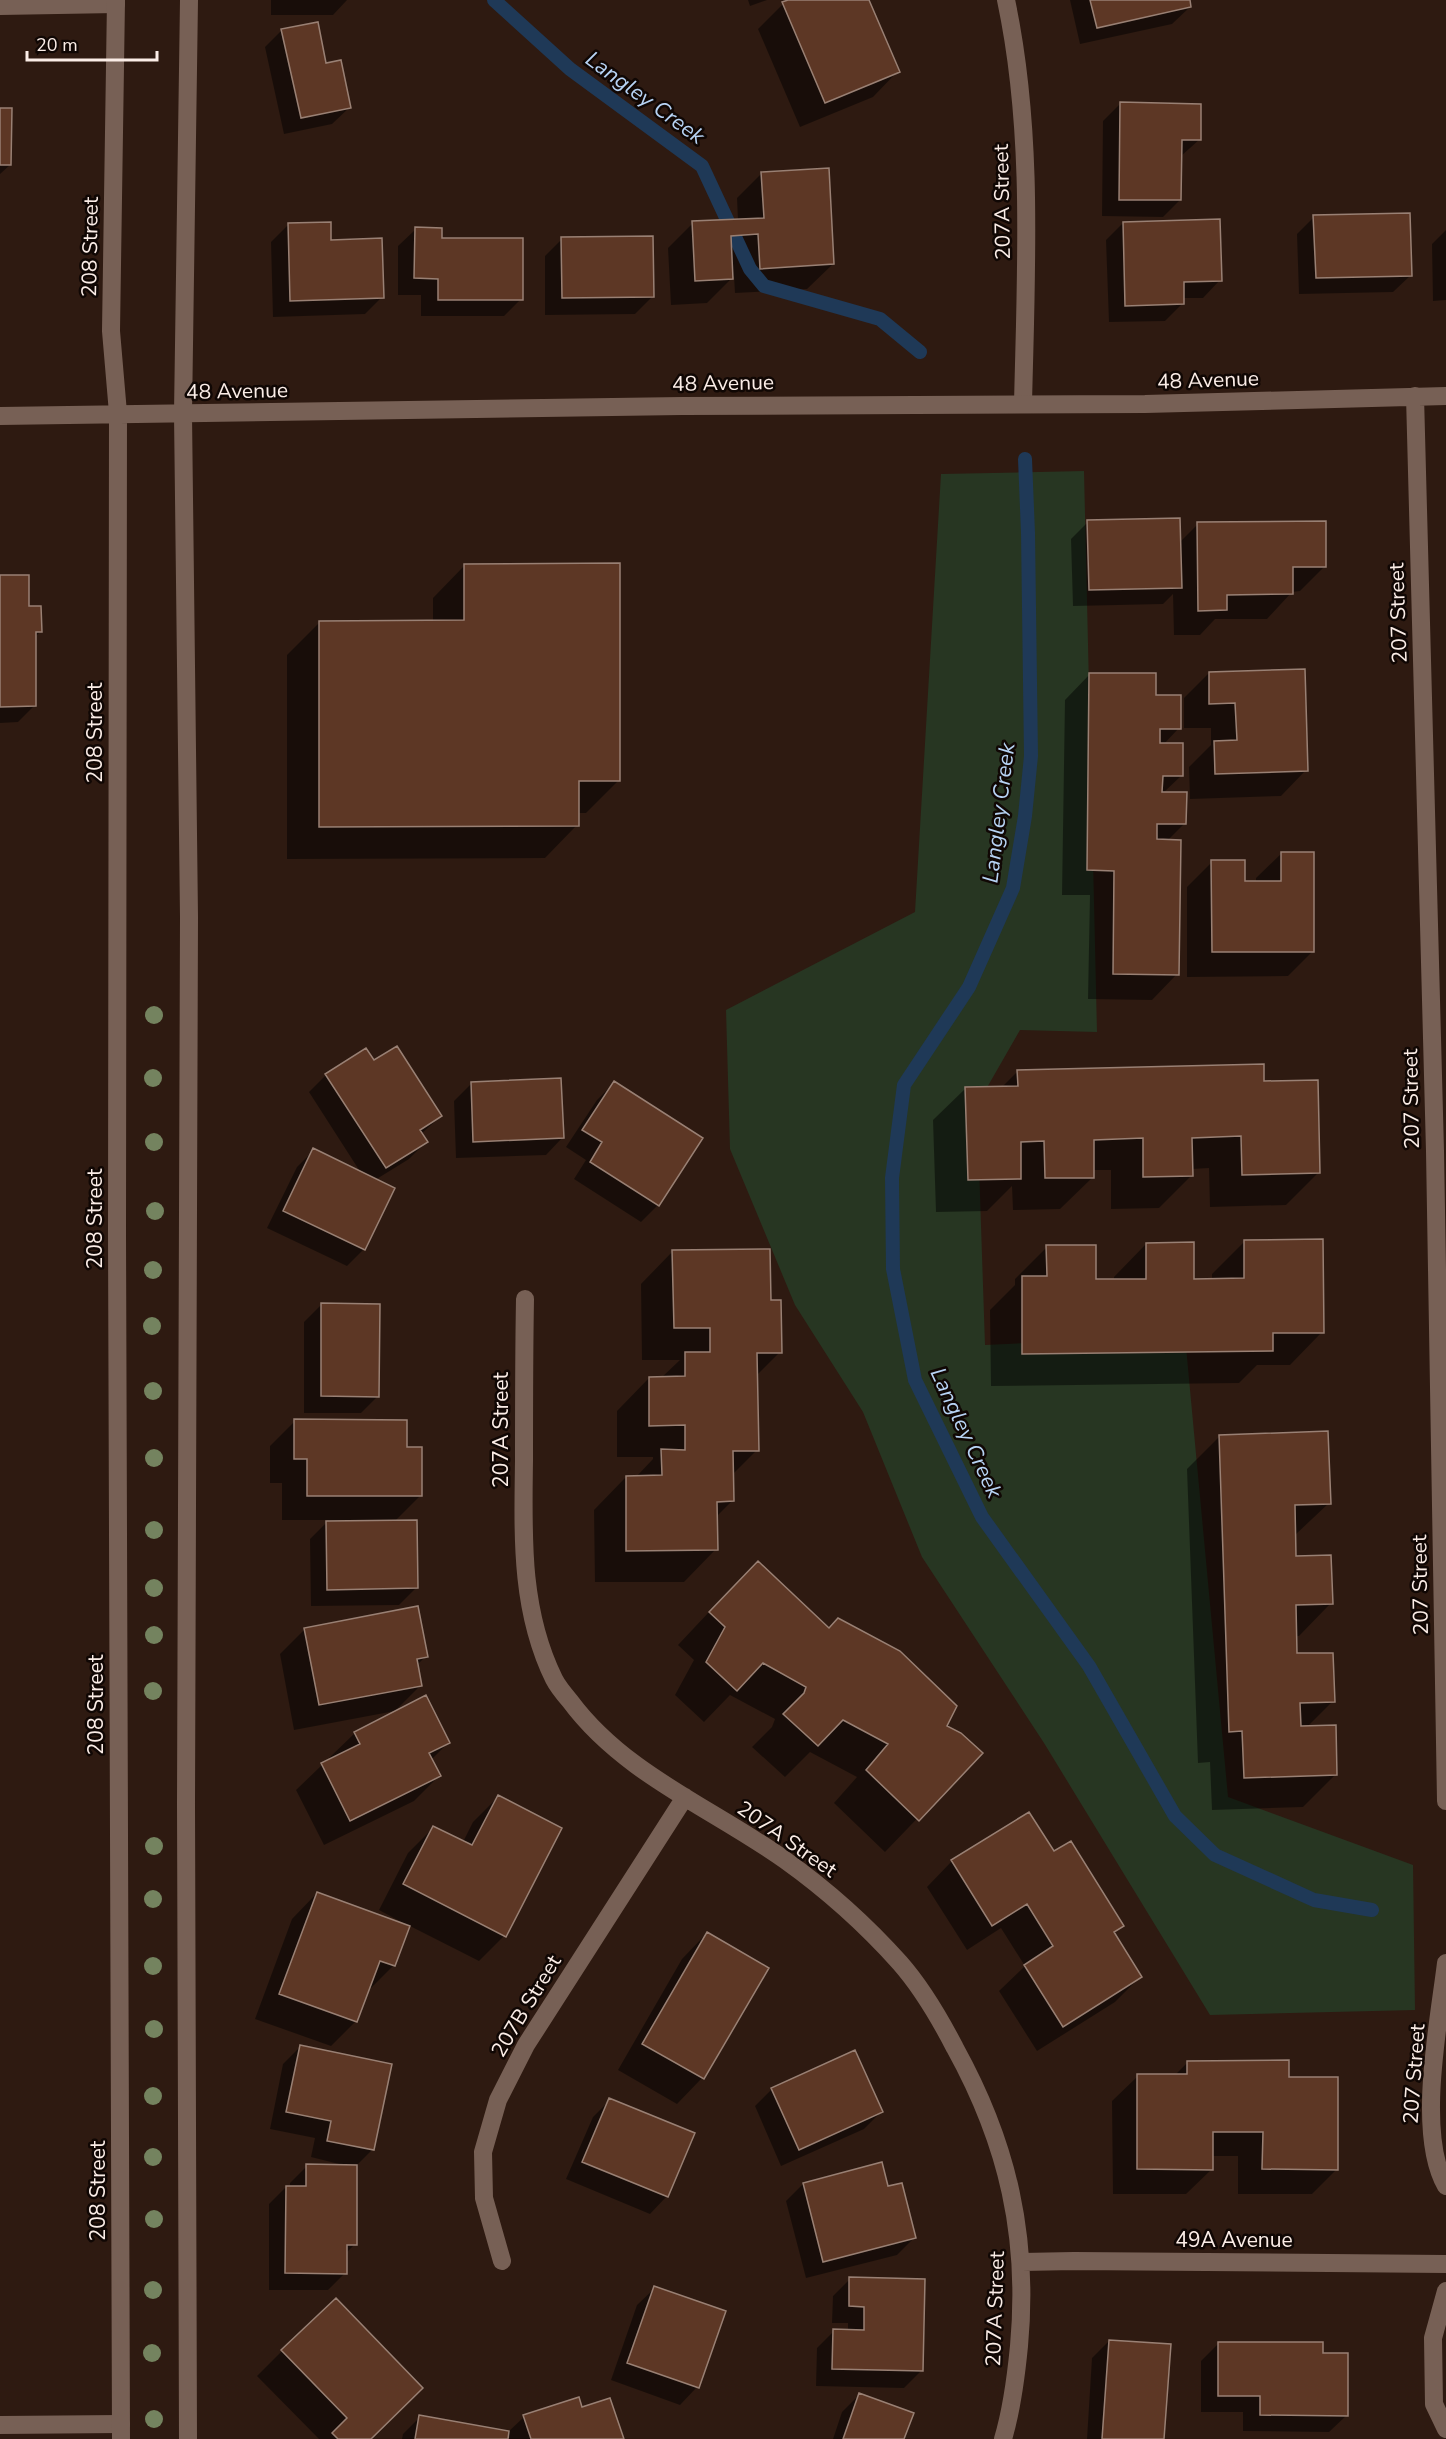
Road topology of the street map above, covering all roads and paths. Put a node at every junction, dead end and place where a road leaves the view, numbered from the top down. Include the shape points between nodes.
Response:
1 (189, 0) edge
2 (1006, 0) edge
3 (116, 2) edge
4 (0, 6) edge
5 (1415, 396) junction
6 (1446, 396) edge
7 (1023, 404) junction
8 (118, 413) junction
9 (183, 414) junction
10 (0, 416) edge
11 (525, 1299) dead end
12 (685, 1797) junction
13 (1446, 1801) edge
14 (1446, 1963) edge
15 (1446, 2186) edge
16 (502, 2261) dead end
17 (1022, 2262) junction
18 (1446, 2264) edge
19 (1446, 2292) edge
20 (0, 2425) edge
21 (1446, 2429) edge
22 (121, 2431) edge
23 (188, 2439) edge
24 (1003, 2439) edge

1 - 9 street
2 - 7 street, 207A Street via 1014,38 1024,140
3 - 4 street
3 - 8 street, 208 Street via 111,331
5 - 6 street, 48 Avenue
5 - 7 street, 48 Avenue
5 - 13 street, 207 Street via 1435,1151
7 - 9 street, 48 Avenue via 682,405
8 - 9 street, 48 Avenue
8 - 10 street, 48 Avenue
8 - 22 street, 208 Street
9 - 23 street via 189,917
11 - 12 street, 207A Street via 524,1537 526,1584 535,1633 555,1682 587,1724 625,1757
12 - 16 street, 207B Street via 526,2045 498,2100 483,2152 484,2198
12 - 17 street, 207A Street via 783,1859 826,1892 902,1965 940,2020 973,2080 1007,2175
14 - 15 street, 207 Street via 1431,2097 1434,2157
17 - 18 street, 49A Avenue
17 - 24 street, 207A Street via 1016,2372
19 - 21 street via 1433,2338 1434,2404
20 - 22 street

